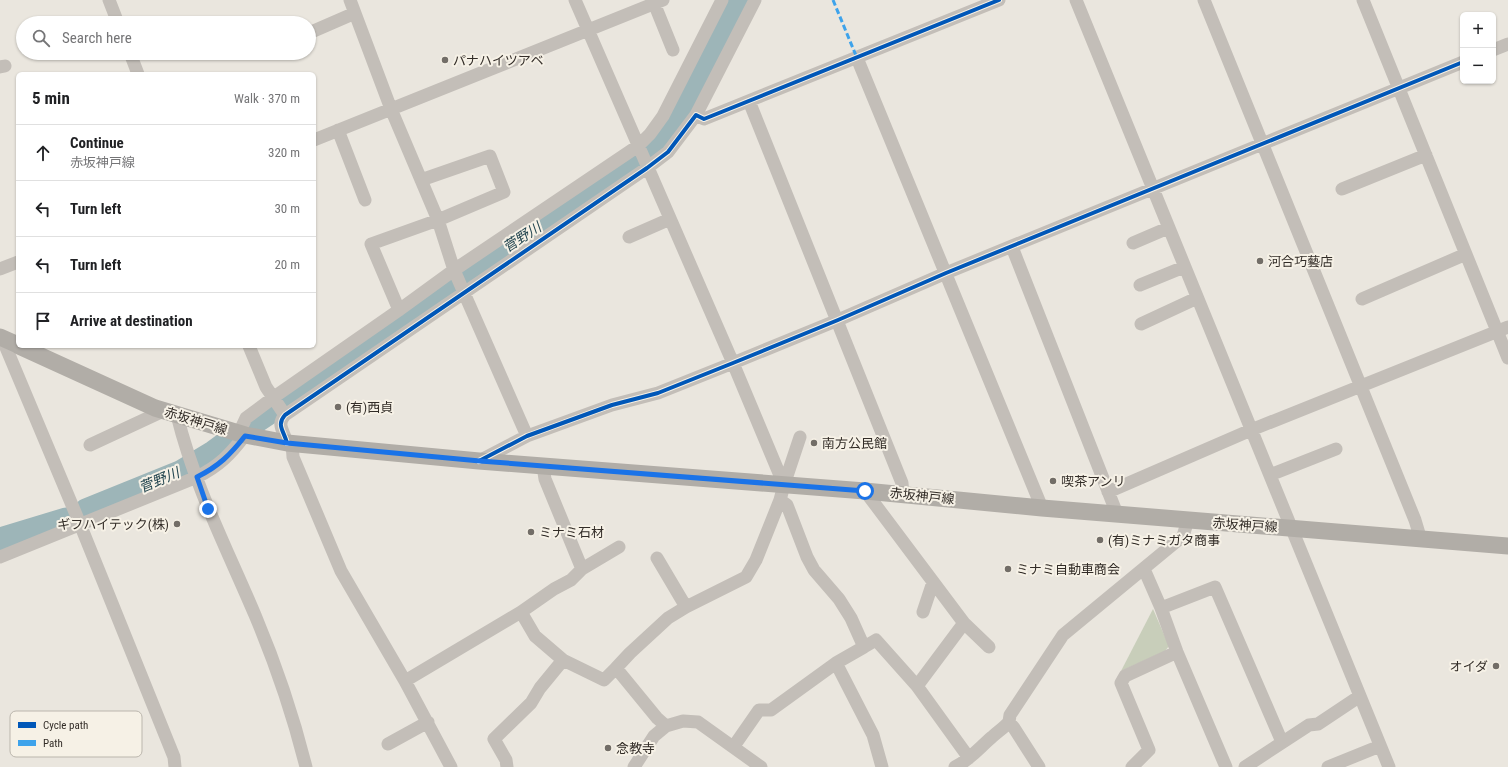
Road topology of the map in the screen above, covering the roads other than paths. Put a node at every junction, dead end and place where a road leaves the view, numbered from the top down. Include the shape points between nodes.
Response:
1 (109, 0) edge
2 (350, 0) edge
3 (575, 0) edge
4 (722, 0) edge
5 (755, 0) edge
6 (999, 0) edge
7 (1076, 0) edge
8 (1204, 0) edge
9 (1362, 0) edge
10 (658, 2) edge
11 (355, 13) junction
12 (115, 16) edge
13 (587, 29) junction
14 (316, 30) edge
15 (1508, 44) edge
16 (1496, 49) edge
17 (673, 50) dead end
18 (857, 58) junction
19 (133, 60) edge
20 (1460, 63) edge
21 (137, 72) edge
22 (1399, 88) junction
23 (749, 101) junction
24 (391, 109) junction
25 (696, 115) junction
26 (338, 130) junction
27 (316, 139) edge
28 (1261, 144) junction
29 (638, 146) junction
30 (1426, 155) junction
31 (648, 168) junction
32 (421, 180) junction
33 (1152, 189) junction
34 (1342, 189) dead end
35 (365, 200) dead end
36 (670, 219) junction
37 (438, 220) junction
38 (1168, 228) junction
39 (629, 237) dead end
40 (1133, 243) dead end
41 (1012, 246) junction
42 (1466, 254) junction
43 (16, 263) edge
44 (1184, 267) junction
45 (0, 269) edge
46 (946, 273) junction
47 (459, 280) junction
48 (1140, 285) dead end
49 (1197, 298) junction
50 (1362, 299) dead end
51 (399, 310) junction
52 (838, 320) junction
53 (1141, 324) dead end
54 (1503, 329) edge
55 (1, 338) edge
56 (16, 345) edge
57 (23, 348) edge
58 (250, 348) edge
59 (1508, 358) edge
60 (733, 363) junction
61 (1361, 387) junction
62 (279, 406) junction
63 (170, 413) junction
64 (1251, 430) junction
65 (242, 434) junction
66 (527, 436) junction
67 (800, 437) dead end
68 (290, 443) junction
69 (90, 445) dead end
70 (1336, 449) dead end
71 (480, 461) junction
72 (543, 466) junction
73 (1270, 475) junction
74 (197, 477) junction
75 (865, 491) junction
76 (782, 492) junction
77 (1108, 492) junction
78 (903, 494) junction
79 (1042, 508) junction
80 (1117, 514) junction
81 (1188, 520) junction
82 (80, 524) junction
83 (1293, 529) junction
84 (1421, 540) junction
85 (619, 546) dead end
86 (1508, 546) edge
87 (0, 557) edge
88 (657, 558) dead end
89 (582, 569) junction
90 (1144, 569) junction
91 (933, 582) junction
92 (686, 607) junction
93 (1161, 608) junction
94 (521, 612) junction
95 (923, 612) dead end
96 (964, 623) junction
97 (864, 647) junction
98 (989, 647) dead end
99 (1177, 652) junction
100 (564, 660) junction
101 (836, 663) junction
102 (616, 668) junction
103 (405, 680) junction
104 (917, 686) junction
105 (1360, 696) junction
106 (428, 722) junction
107 (1009, 722) junction
108 (666, 726) junction
109 (1282, 742) junction
110 (388, 744) dead end
111 (734, 746) junction
112 (1380, 746) junction
113 (968, 758) junction
114 (175, 767) edge
115 (306, 767) edge
116 (451, 767) edge
117 (507, 767) edge
118 (634, 767) edge
119 (761, 767) edge
120 (882, 767) edge
121 (955, 767) edge
122 (1040, 767) edge
123 (1132, 767) edge
124 (1226, 767) edge
125 (1245, 767) edge
126 (1328, 767) edge
127 (1389, 767) edge

1 - 12 street
2 - 11 street
3 - 13 street
4 - 29 street via 663,116
5 - 25 street
6 - 18 street
7 - 33 street
8 - 28 street
9 - 22 street
10 - 13 street
10 - 17 street
11 - 14 street
11 - 24 street
13 - 24 street
13 - 29 street
15 - 16 street
18 - 23 street
18 - 46 street
19 - 21 street
20 - 22 street
22 - 28 street
22 - 30 street
23 - 25 street via 704,119
23 - 52 street
24 - 26 street
24 - 32 street
25 - 31 street via 668,152
26 - 27 street
26 - 35 street
28 - 33 street
28 - 61 street
29 - 31 street
29 - 47 street
30 - 34 street
30 - 42 street
31 - 36 street
31 - 47 street
32 - 37 street
32 - 37 street via 490,156 504,192
33 - 38 street
33 - 41 street
36 - 39 street
36 - 60 street
37 - 47 street
37 - 51 street via 371,244
38 - 40 street
38 - 44 street
41 - 46 street
41 - 77 street
42 - 50 street
42 - 54 street
43 - 45 street
44 - 48 street
44 - 49 street
46 - 52 street
46 - 79 street
47 - 51 street
47 - 62 street
47 - 66 street
49 - 53 street
49 - 64 street
51 - 62 street
52 - 60 street
52 - 78 street via 902,483
54 - 59 street
54 - 61 street
55 - 56 main road, 赤坂神戸線
55 - 82 street
57 - 63 main road, 赤坂神戸線
58 - 62 street via 266,387
60 - 66 street via 658,393 612,405
60 - 76 street
61 - 64 street
61 - 84 street
62 - 65 street via 246,418
62 - 68 street via 280,424
63 - 65 main road, 赤坂神戸線
63 - 69 street
63 - 74 street
64 - 73 street
64 - 77 street
65 - 68 main road, 赤坂神戸線
65 - 74 street via 232,453
66 - 71 street
67 - 76 street
68 - 71 main road, 赤坂神戸線
68 - 103 street via 341,571
70 - 73 street
71 - 72 main road, 赤坂神戸線
72 - 76 main road, 赤坂神戸線
72 - 89 street via 545,479
73 - 83 street
74 - 82 street
74 - 115 street via 286,694
75 - 76 main road, 赤坂神戸線
75 - 78 main road, 赤坂神戸線
75 - 91 street
76 - 92 street via 756,560 746,577
76 - 97 street via 807,557 814,570 839,599
77 - 80 street
78 - 79 main road, 赤坂神戸線
79 - 80 main road, 赤坂神戸線
80 - 81 main road, 赤坂神戸線
81 - 83 main road, 赤坂神戸線
81 - 90 street via 1183,536
82 - 87 street
82 - 114 street via 174,757
83 - 84 main road, 赤坂神戸線
83 - 105 street
84 - 86 main road, 赤坂神戸線
85 - 89 street
88 - 92 street
89 - 94 street via 571,580
90 - 93 street
90 - 107 street via 1063,634 1010,715
91 - 95 street
91 - 96 street
92 - 102 street via 668,618
93 - 99 street
93 - 109 street via 1215,587
94 - 100 street via 535,636
94 - 103 street
96 - 98 street
96 - 104 street
97 - 101 street
97 - 104 street via 876,640
99 - 123 street via 1125,676 1121,683 1149,750
99 - 124 street
100 - 102 street via 604,680
100 - 117 street via 531,703 494,739 506,760
101 - 111 street via 771,710 759,710
101 - 120 street via 874,735
102 - 108 street
103 - 106 street
104 - 113 street
105 - 109 street via 1318,724 1309,725
105 - 112 street
106 - 110 street
106 - 116 street
107 - 113 street
107 - 122 street
108 - 111 street via 683,720 698,722
108 - 118 street via 654,736
109 - 125 street
111 - 119 street
112 - 126 street
112 - 127 street
113 - 121 street

